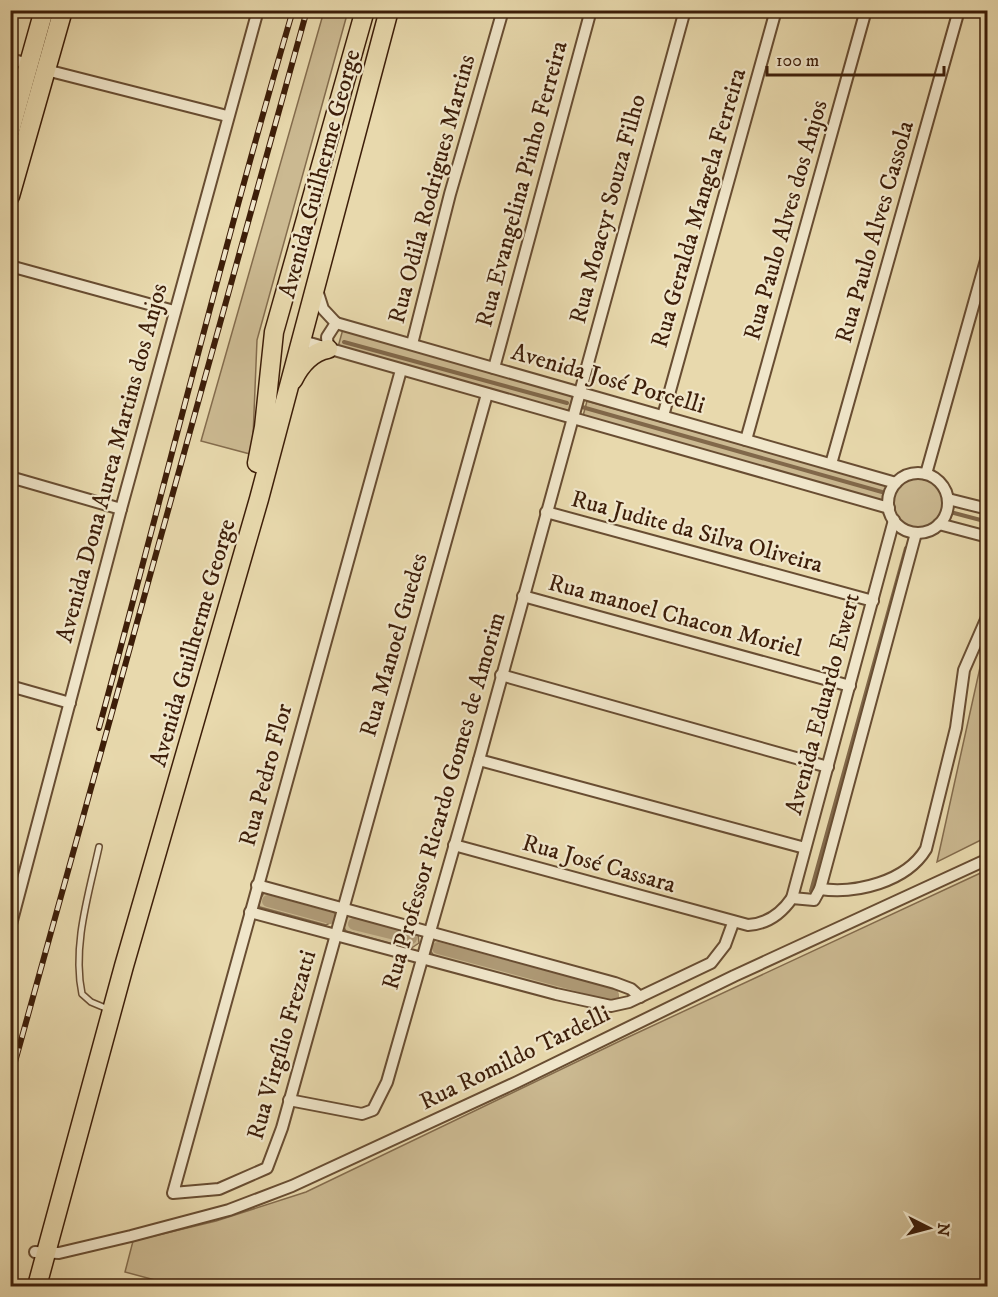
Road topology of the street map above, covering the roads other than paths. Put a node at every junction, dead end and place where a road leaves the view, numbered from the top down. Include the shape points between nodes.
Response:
1 (44, 10) edge
2 (63, 10) edge
3 (258, 10) edge
4 (364, 10) edge
5 (389, 10) edge
6 (503, 10) edge
7 (591, 10) edge
8 (685, 10) edge
9 (776, 10) edge
10 (866, 10) edge
11 (959, 10) edge
12 (10, 59) edge
13 (37, 67) junction
14 (227, 116) junction
15 (10, 131) edge
16 (10, 196) edge
17 (987, 253) edge
18 (10, 266) edge
19 (290, 276) junction
20 (315, 283) junction
21 (174, 311) junction
22 (336, 323) junction
23 (299, 340) junction
24 (412, 344) junction
25 (328, 349) junction
26 (494, 368) junction
27 (401, 370) junction
28 (288, 390) junction
29 (578, 392) junction
30 (488, 394) junction
31 (663, 416) junction
32 (571, 418) junction
33 (746, 440) junction
34 (831, 464) junction
35 (926, 474) junction
36 (10, 477) edge
37 (896, 483) junction
38 (948, 499) junction
39 (889, 508) junction
40 (121, 509) junction
41 (987, 509) edge
42 (546, 512) junction
43 (894, 520) junction
44 (939, 524) junction
45 (916, 533) junction
46 (987, 537) edge
47 (523, 596) junction
48 (873, 601) junction
49 (987, 615) edge
50 (501, 675) junction
51 (10, 686) edge
52 (849, 686) junction
53 (70, 703) junction
54 (479, 760) junction
55 (828, 767) junction
56 (454, 845) junction
57 (99, 847) dead end
58 (805, 848) junction
59 (987, 859) edge
60 (257, 885) junction
61 (820, 889) junction
62 (14, 898) edge
63 (792, 898) junction
64 (342, 908) junction
65 (250, 912) junction
66 (733, 923) junction
67 (10, 928) edge
68 (430, 932) junction
69 (336, 934) junction
70 (422, 958) junction
71 (640, 997) junction
72 (103, 1006) junction
73 (289, 1100) junction
74 (174, 1193) joint
75 (40, 1252) junction
76 (25, 1287) edge
77 (37, 1287) edge

1 - 13 main road
2 - 13 main road
3 - 14 street, Avenida Dona Aurea Martins dos Anjos
4 - 19 main road, Avenida Guilherme George
5 - 20 main road, Avenida Guilherme George
6 - 24 street, Rua Odila Rodrigues Martins
7 - 26 street, Rua Evangelina Pinho Ferreira
8 - 29 street, Rua Moacyr Souza Filho
9 - 31 street, Rua Geralda Mangela Ferreira
10 - 33 street, Rua Paulo Alves dos Anjos
11 - 34 street, Rua Paulo Alves Cassola
12 - 13 street
13 - 14 street
13 - 15 main road
13 - 16 main road
14 - 21 street, Avenida Dona Aurea Martins dos Anjos
17 - 35 street
18 - 21 street
19 - 23 main road via 282,330 285,337
19 - 72 main road, Avenida Guilherme George via 274,332 256,466
20 - 22 street via 323,309
20 - 23 main road, Avenida Guilherme George
21 - 40 street, Avenida Dona Aurea Martins dos Anjos
22 - 24 street, Avenida José Porcelli
22 - 25 street via 327,337
23 - 25 street, Avenida José Porcelli
23 - 28 main road, Avenida Guilherme George
24 - 26 street, Avenida José Porcelli
25 - 27 street, Avenida José Porcelli
25 - 28 main road via 311,356
26 - 29 street, Avenida José Porcelli
27 - 30 street, Avenida José Porcelli
27 - 60 street, Rua Pedro Flor
28 - 75 main road, Avenida Guilherme George
29 - 31 street, Avenida José Porcelli
29 - 32 street, Rua Moacyr Souza Filho
30 - 32 street, Avenida José Porcelli
30 - 64 street, Rua Manoel Guedes
31 - 33 street, Avenida José Porcelli
32 - 39 street, Avenida José Porcelli
32 - 42 street, Rua Professor Ricardo Gomes de Amorim
33 - 34 street, Avenida José Porcelli
34 - 37 street, Avenida José Porcelli
35 - 37 street via 911,474
35 - 38 street via 943,486
36 - 40 street
37 - 39 street
38 - 41 street
38 - 44 street via 947,512
39 - 43 street
40 - 53 street, Avenida Dona Aurea Martins dos Anjos
42 - 47 street, Rua Professor Ricardo Gomes de Amorim
42 - 48 street, Rua Judite da Silva Oliveira
43 - 45 street
43 - 48 street, Avenida Eduardo Ewert
44 - 45 street
44 - 46 street
45 - 61 street, Avenida Eduardo Ewert
47 - 50 street, Rua Professor Ricardo Gomes de Amorim
47 - 52 street, Rua manoel Chacon Moriel
48 - 52 street, Avenida Eduardo Ewert
49 - 61 street via 964,670 956,728 926,849 914,864 864,888
50 - 54 street, Rua Professor Ricardo Gomes de Amorim
50 - 55 street
51 - 53 street
52 - 55 street, Avenida Eduardo Ewert
53 - 62 street, Avenida Dona Aurea Martins dos Anjos
54 - 56 street, Rua Professor Ricardo Gomes de Amorim
54 - 58 street
55 - 58 street, Avenida Eduardo Ewert
56 - 66 street, Rua José Cassara
56 - 68 street, Rua Professor Ricardo Gomes de Amorim
57 - 72 lane via 82,929 80,976 82,994
58 - 63 street, Avenida Eduardo Ewert
59 - 75 street, Rua Romildo Tardelli via 324,1173 229,1210 75,1250
60 - 64 street
60 - 65 street, Rua Pedro Flor
61 - 63 street via 814,900
62 - 67 street, Avenida Dona Aurea Martins dos Anjos
63 - 66 street, Rua José Cassara via 782,911 759,924
64 - 68 street
64 - 69 street, Rua Virgílio Frezatti
65 - 69 street
65 - 74 street, Rua Pedro Flor
66 - 71 street via 725,945 711,963
68 - 70 street, Rua Professor Ricardo Gomes de Amorim
68 - 71 street via 615,983
69 - 70 street
69 - 73 street, Rua Virgílio Frezatti
70 - 71 street via 603,1005 620,1005
70 - 73 street, Rua Professor Ricardo Gomes de Amorim via 387,1082 373,1110 348,1113
72 - 75 main road, Avenida Guilherme George
73 - 74 street, Rua Virgílio Frezatti via 267,1168 219,1189
75 - 76 main road, Avenida Guilherme George
75 - 77 main road, Avenida Guilherme George

